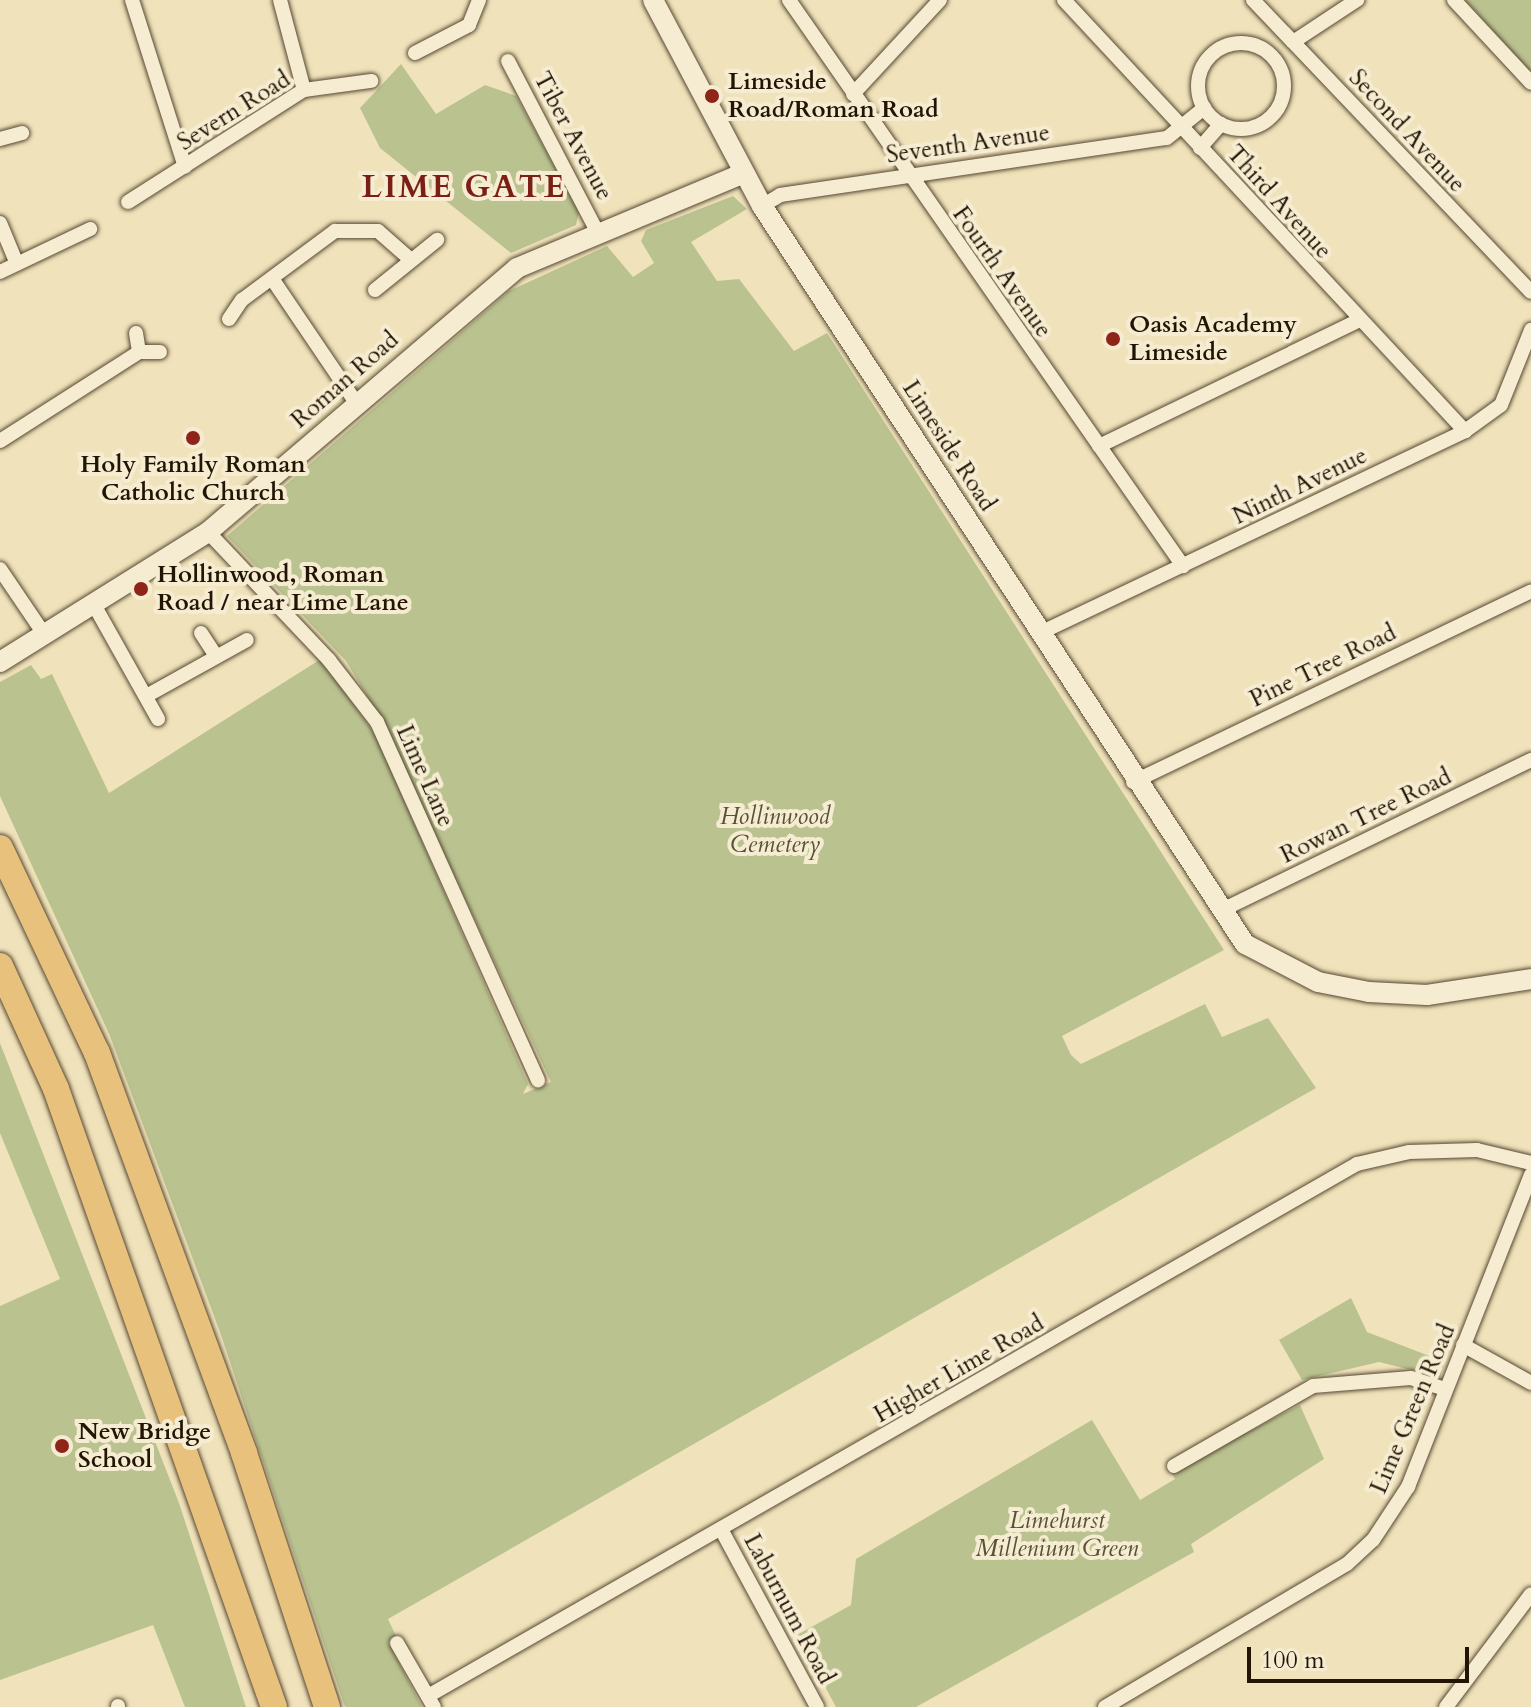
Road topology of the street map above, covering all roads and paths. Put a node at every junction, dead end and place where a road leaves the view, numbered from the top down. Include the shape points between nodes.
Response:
1 (132, 0) edge
2 (280, 0) edge
3 (479, 0) edge
4 (653, 0) edge
5 (789, 0) edge
6 (940, 0) edge
7 (1064, 0) edge
8 (1253, 0) edge
9 (1357, 0) edge
10 (1454, 0) edge
11 (1287, 36) junction
12 (1258, 47) junction
13 (415, 53) dead end
14 (1305, 56) junction
15 (508, 61) dead end
16 (1282, 72) junction
17 (371, 81) dead end
18 (1531, 83) edge
19 (304, 90) junction
20 (853, 94) junction
21 (1204, 108) junction
22 (1221, 124) junction
23 (1179, 126) junction
24 (22, 133) dead end
25 (0, 139) edge
26 (1200, 148) junction
27 (185, 167) junction
28 (742, 174) junction
29 (909, 175) junction
30 (128, 202) dead end
31 (762, 206) junction
32 (0, 223) edge
33 (90, 229) dead end
34 (598, 233) junction
35 (437, 240) dead end
36 (411, 260) junction
37 (17, 264) junction
38 (0, 272) edge
39 (273, 280) junction
40 (232, 286) dead end
41 (375, 290) dead end
42 (1531, 292) edge
43 (242, 300) junction
44 (229, 319) dead end
45 (1358, 321) junction
46 (1531, 330) edge
47 (136, 333) dead end
48 (139, 352) junction
49 (160, 352) dead end
50 (357, 404) junction
51 (1465, 431) junction
52 (0, 441) edge
53 (1099, 446) junction
54 (208, 532) junction
55 (1183, 566) junction
56 (0, 569) edge
57 (1531, 591) edge
58 (93, 603) junction
59 (201, 633) dead end
60 (1040, 633) junction
61 (44, 634) junction
62 (247, 640) dead end
63 (216, 656) junction
64 (0, 662) edge
65 (148, 695) junction
66 (158, 719) dead end
67 (1531, 760) edge
68 (1133, 782) junction
69 (0, 848) edge
70 (1220, 911) junction
71 (0, 966) edge
72 (1531, 979) edge
73 (538, 1081) dead end
74 (1531, 1163) edge
75 (1531, 1174) edge
76 (1463, 1345) junction
77 (1531, 1383) edge
78 (1445, 1389) junction
79 (1174, 1466) dead end
80 (722, 1531) junction
81 (1531, 1594) edge
82 (397, 1643) dead end
83 (431, 1702) edge
84 (274, 1707) edge
85 (327, 1707) edge
86 (817, 1707) edge
87 (1105, 1707) edge
88 (1446, 1707) edge

1 - 27 street
2 - 19 street
3 - 13 street via 469,25
4 - 28 street, Limeside Road
5 - 20 street, Fourth Avenue
6 - 20 street
7 - 23 street, Third Avenue
8 - 11 street, Second Avenue
9 - 11 street
10 - 18 street
11 - 12 street
11 - 14 street, Second Avenue
12 - 16 street
12 - 21 street via 1231,44 1209,57 1198,82
14 - 16 street
14 - 42 street, Second Avenue
15 - 34 street, Tiber Avenue
16 - 22 street via 1274,114 1248,129
17 - 19 street, Severn Road
19 - 27 street, Severn Road
20 - 29 street, Fourth Avenue
21 - 22 street
21 - 23 street, Seventh Avenue
22 - 26 street
23 - 26 street, Third Avenue
23 - 29 street, Seventh Avenue via 1167,138
24 - 25 street
26 - 45 street, Third Avenue
27 - 30 street, Severn Road
28 - 31 street, Limeside Road
28 - 34 street, Roman Road
29 - 31 street, Seventh Avenue via 780,195
29 - 53 street, Fourth Avenue
31 - 60 street, Limeside Road
32 - 37 street
33 - 37 street
34 - 50 street, Roman Road via 517,268
35 - 36 street
36 - 39 street via 378,231 349,227 322,239
36 - 41 street
37 - 38 street
39 - 43 street
39 - 50 street
40 - 43 street
43 - 44 street
45 - 51 street, Third Avenue
45 - 53 street
46 - 51 street, Ninth Avenue via 1501,405
47 - 48 street
48 - 49 street
48 - 52 street
50 - 54 street, Roman Road
51 - 55 street, Ninth Avenue
53 - 55 street, Fourth Avenue
54 - 58 street, Roman Road
54 - 73 street, Lime Lane via 329,660 377,722
55 - 60 street, Ninth Avenue
56 - 61 street
57 - 68 street, Pine Tree Road
58 - 61 street, Roman Road
58 - 65 street
59 - 63 street
60 - 68 street, Limeside Road
61 - 64 street, Roman Road
62 - 63 street
63 - 65 street
65 - 66 street
67 - 70 street, Rowan Tree Road
68 - 70 street, Limeside Road
69 - 85 highway via 97,1053 244,1453
70 - 72 street, Limeside Road via 1245,944 1318,982 1427,995
71 - 84 highway via 56,1089
74 - 80 street, Higher Lime Road via 1477,1150 1409,1152 1357,1164
75 - 76 street, Lime Green Road
76 - 77 street
76 - 78 street, Lime Green Road
78 - 79 street via 1411,1378 1313,1386
78 - 87 street, Lime Green Road via 1408,1487 1373,1540 1347,1564
80 - 83 street, Higher Lime Road
80 - 86 street, Laburnum Road
81 - 88 street
82 - 83 street

